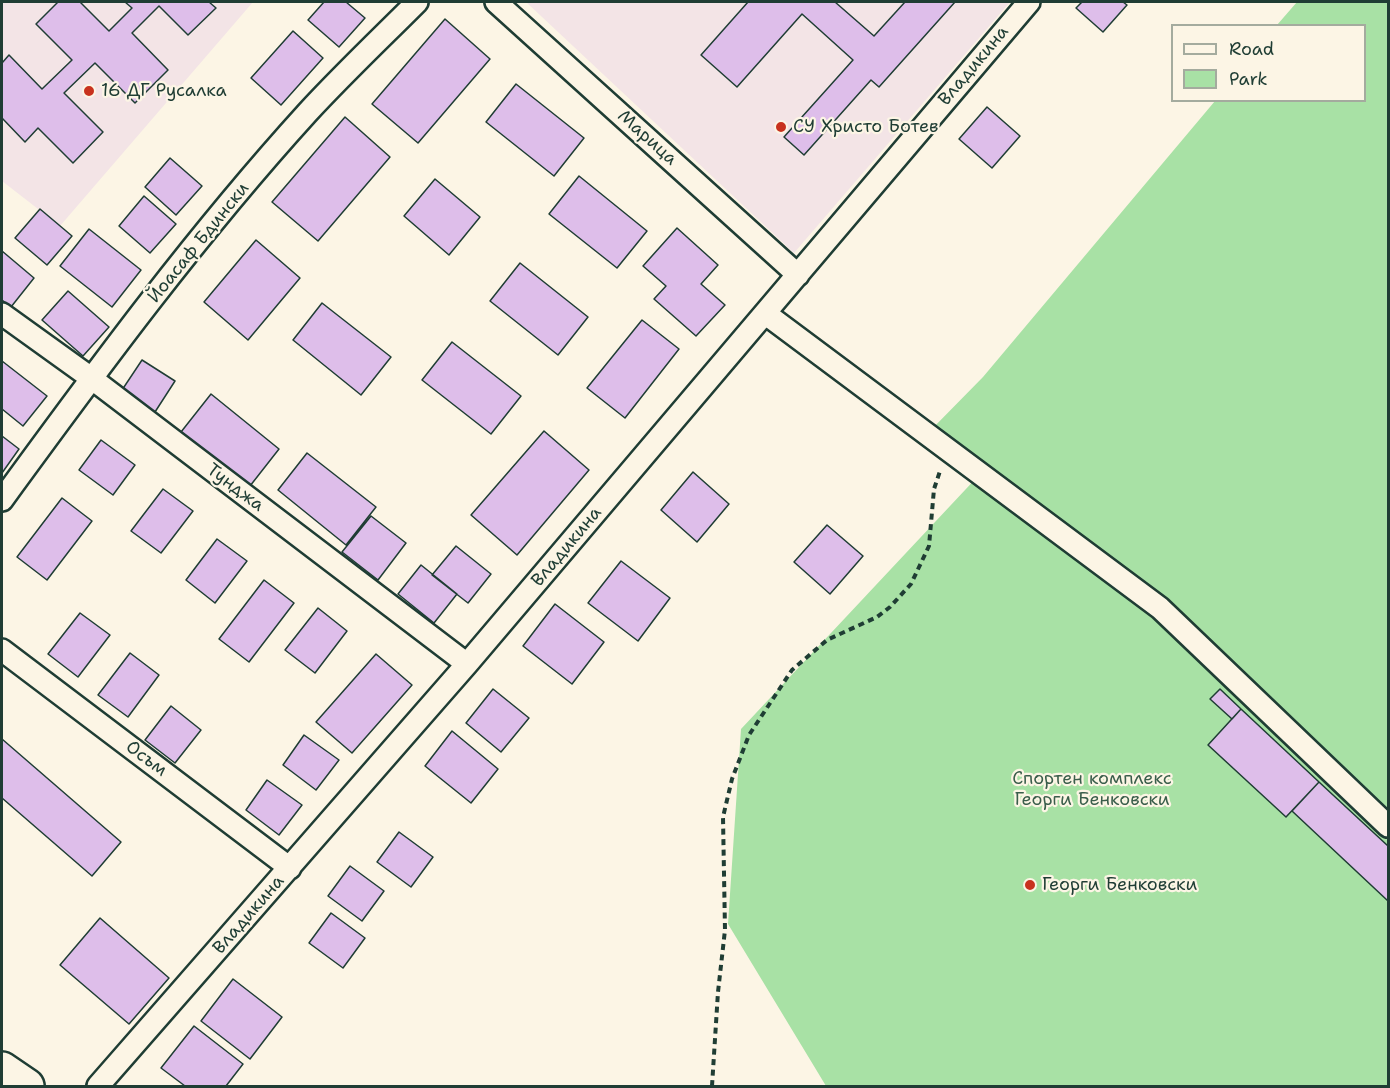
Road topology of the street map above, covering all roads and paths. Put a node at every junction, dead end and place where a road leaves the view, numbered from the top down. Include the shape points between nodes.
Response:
1 (417, 2) edge
2 (496, 2) edge
3 (1029, 2) edge
4 (798, 275) junction
5 (2, 314) edge
6 (766, 314) junction
7 (91, 378) junction
8 (949, 450) junction
9 (2, 500) edge
10 (2, 650) edge
11 (467, 664) junction
12 (1389, 826) edge
13 (290, 868) junction
14 (2, 1069) edge
15 (27, 1086) edge
16 (98, 1086) edge
17 (712, 1086) edge

1 - 7 street, Йоасаф Бдински via 308,111 204,234
2 - 4 street, Марица
3 - 4 street, Владикина
4 - 6 street, Владикина
5 - 7 street, Тунджа
6 - 8 street
6 - 11 street, Владикина
7 - 9 street, Йоасаф Бдински
7 - 11 street, Тунджа
8 - 12 street via 1160,608
8 - 17 path via 934,489 928,546 911,584 877,617 827,640 792,670 749,735 736,768 723,817 725,930
10 - 13 street, Осъм
11 - 13 street, Владикина
13 - 16 street, Владикина
14 - 15 main road

